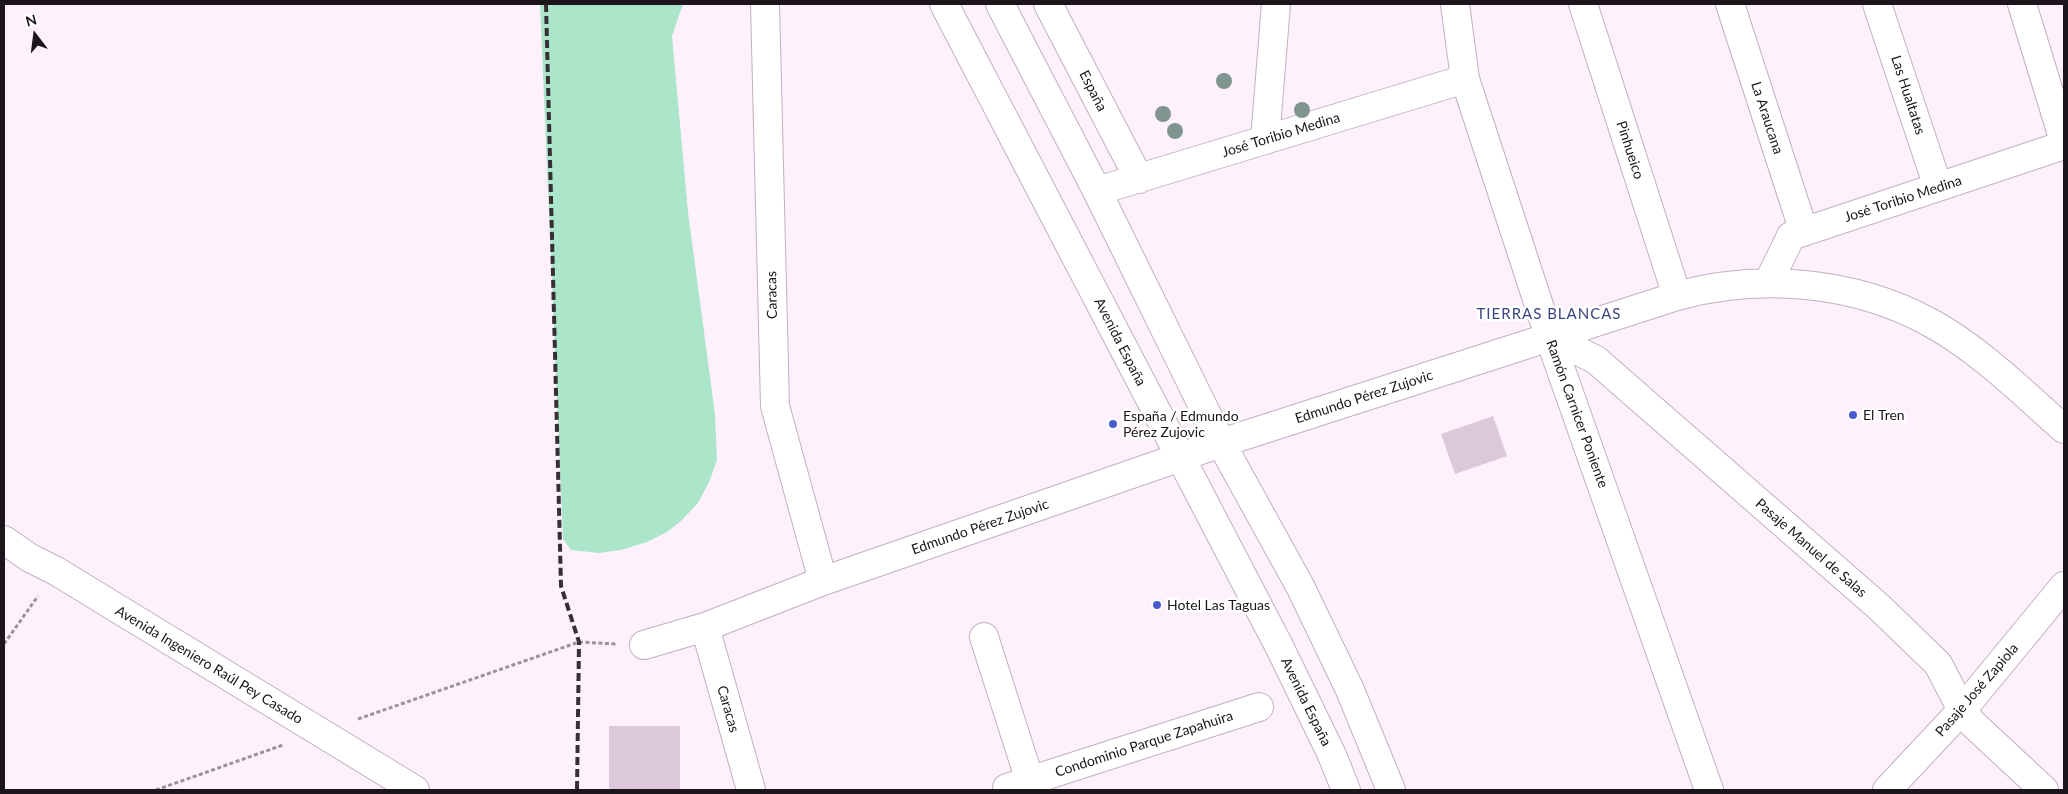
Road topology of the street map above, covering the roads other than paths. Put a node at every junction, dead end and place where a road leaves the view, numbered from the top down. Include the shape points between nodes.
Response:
1 (765, 4) edge
2 (944, 4) edge
3 (1000, 4) edge
4 (1048, 4) edge
5 (1276, 4) edge
6 (1455, 4) edge
7 (1584, 4) edge
8 (1730, 4) edge
9 (1877, 4) edge
10 (2022, 4) edge
11 (1465, 79) junction
12 (1265, 140) junction
13 (2064, 141) edge
14 (2064, 145) edge
15 (1139, 179) junction
16 (1938, 187) junction
17 (1097, 191) junction
18 (1804, 232) junction
19 (1768, 283) junction
20 (1677, 296) junction
21 (1549, 336) junction
22 (2063, 426) edge
23 (1221, 443) junction
24 (1180, 457) junction
25 (4, 540) edge
26 (823, 581) junction
27 (2064, 586) edge
28 (705, 627) junction
29 (984, 637) dead end
30 (644, 645) road end
31 (1259, 708) dead end
32 (1962, 710) junction
33 (1019, 786) edge
34 (415, 790) edge
35 (751, 790) edge
36 (1346, 790) edge
37 (1391, 790) edge
38 (1709, 790) edge
39 (1887, 790) edge
40 (2044, 790) edge

1 - 26 street, Caracas via 775,406
2 - 24 street, Avenida España
3 - 17 street
4 - 15 street, España
5 - 12 street
6 - 11 street, Ramón Carnicer Poniente
7 - 20 street, Pinhueico
8 - 18 street, La Araucana
9 - 16 street, Las Hualtatas
10 - 13 street
11 - 12 street, José Toribio Medina
11 - 21 street, Ramón Carnicer Poniente
12 - 15 street, José Toribio Medina
14 - 16 street, José Toribio Medina
15 - 17 street, José Toribio Medina
16 - 18 street, José Toribio Medina
17 - 23 street
18 - 19 street, José Toribio Medina via 1790,236
19 - 20 street, Edmundo Pérez Zujovic via 1724,285
19 - 22 street, Edmundo Pérez Zujovic via 1823,288 1883,302 1931,323 1958,340
20 - 21 street, Edmundo Pérez Zujovic
21 - 23 street, Edmundo Pérez Zujovic
21 - 32 street, Pasaje Manuel de Salas via 1596,360 1879,607 1938,664
21 - 38 street, Ramón Carnicer Poniente
23 - 24 street, Edmundo Pérez Zujovic
23 - 37 street via 1328,643
24 - 26 street, Edmundo Pérez Zujovic
24 - 36 street, Avenida España via 1279,646
25 - 34 street, Avenida Ingeniero Raúl Pey Casado
26 - 28 street, Edmundo Pérez Zujovic
27 - 32 street, Pasaje José Zapiola
28 - 30 street, Edmundo Pérez Zujovic
28 - 35 street, Caracas
29 - 33 street, Condominio Parque Zapahuira
31 - 33 street, Condominio Parque Zapahuira
32 - 39 street, Pasaje José Zapiola
32 - 40 street, Pasaje Manuel de Salas

